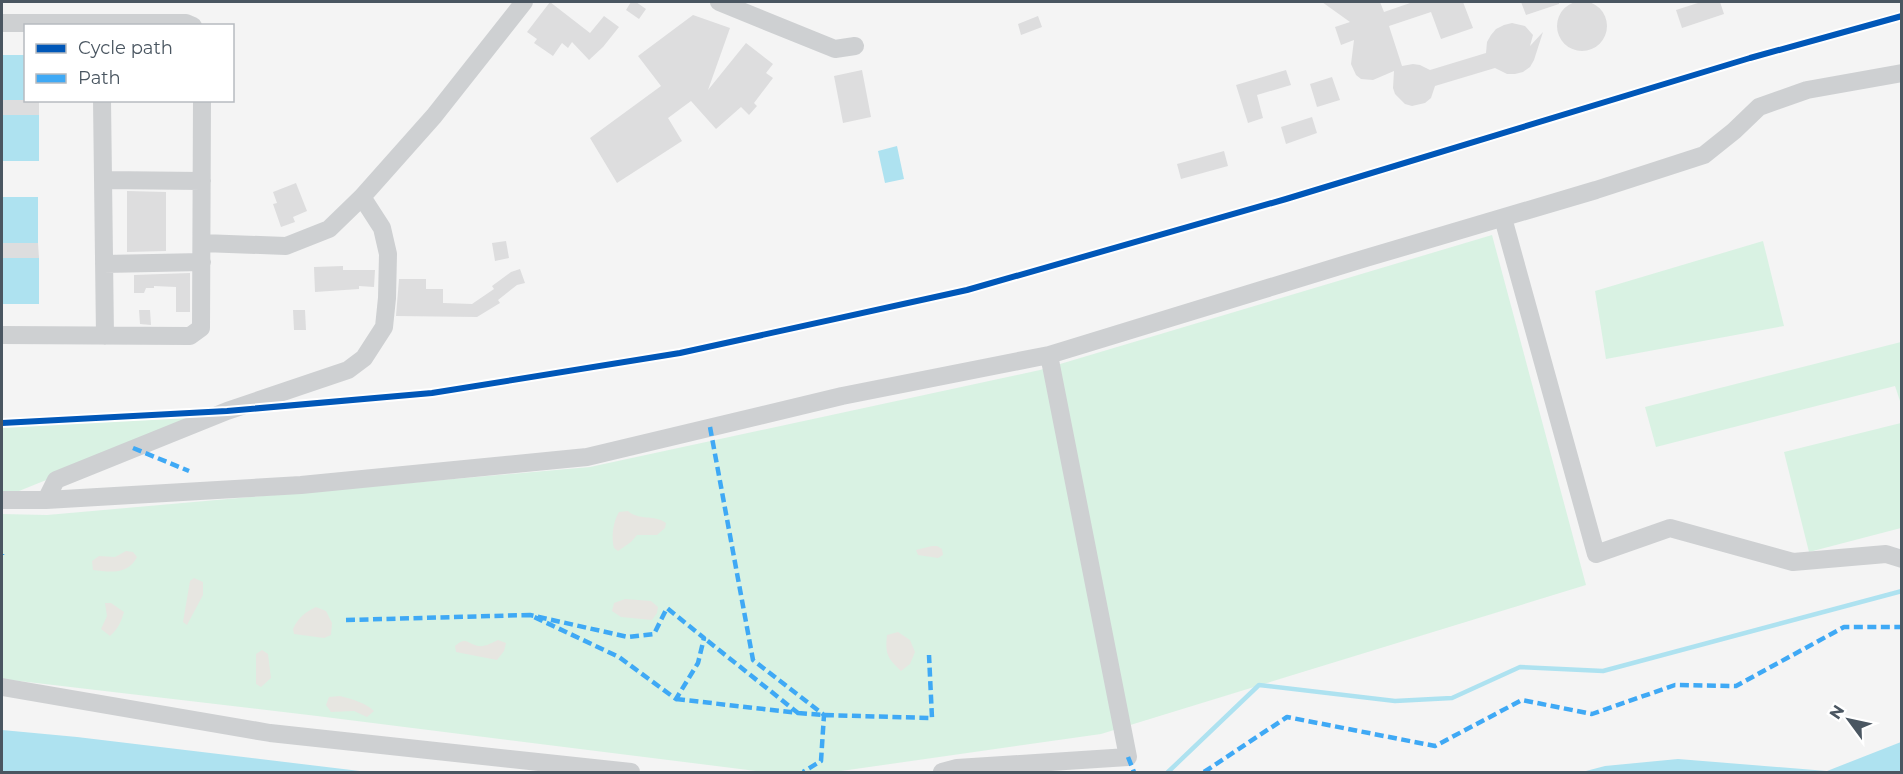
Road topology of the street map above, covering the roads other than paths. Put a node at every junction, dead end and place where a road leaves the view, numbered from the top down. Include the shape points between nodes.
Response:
1 (524, 2) edge
2 (719, 2) edge
3 (2, 23) edge
4 (101, 24) edge
5 (188, 24) edge
6 (855, 46) dead end
7 (1902, 73) edge
8 (102, 102) edge
9 (202, 102) edge
10 (103, 180) junction
11 (202, 181) junction
12 (362, 197) junction
13 (1503, 218) junction
14 (202, 243) junction
15 (202, 262) junction
16 (104, 264) junction
17 (2, 335) edge
18 (105, 336) junction
19 (1049, 355) junction
20 (2, 500) edge
21 (45, 500) junction
22 (1902, 559) edge
23 (2, 686) edge
24 (631, 772) edge
25 (942, 772) edge

1 - 12 street via 434,116
2 - 6 street via 835,50
3 - 4 street
4 - 5 street
7 - 13 street via 1807,90 1759,106 1704,155
8 - 10 street
9 - 11 street
10 - 11 street
10 - 16 street
11 - 14 street
12 - 14 street via 329,229 286,246
12 - 21 street via 382,228 388,254 384,327 364,358 348,370 227,411 56,480
13 - 19 street
13 - 22 street via 1596,554 1670,528 1793,562 1886,554
14 - 15 street
15 - 16 street
15 - 18 street via 201,327 190,336
16 - 18 street
17 - 18 street
19 - 21 street via 842,396 587,456 301,485
19 - 25 street via 1128,757
20 - 21 street
23 - 24 street via 270,733

